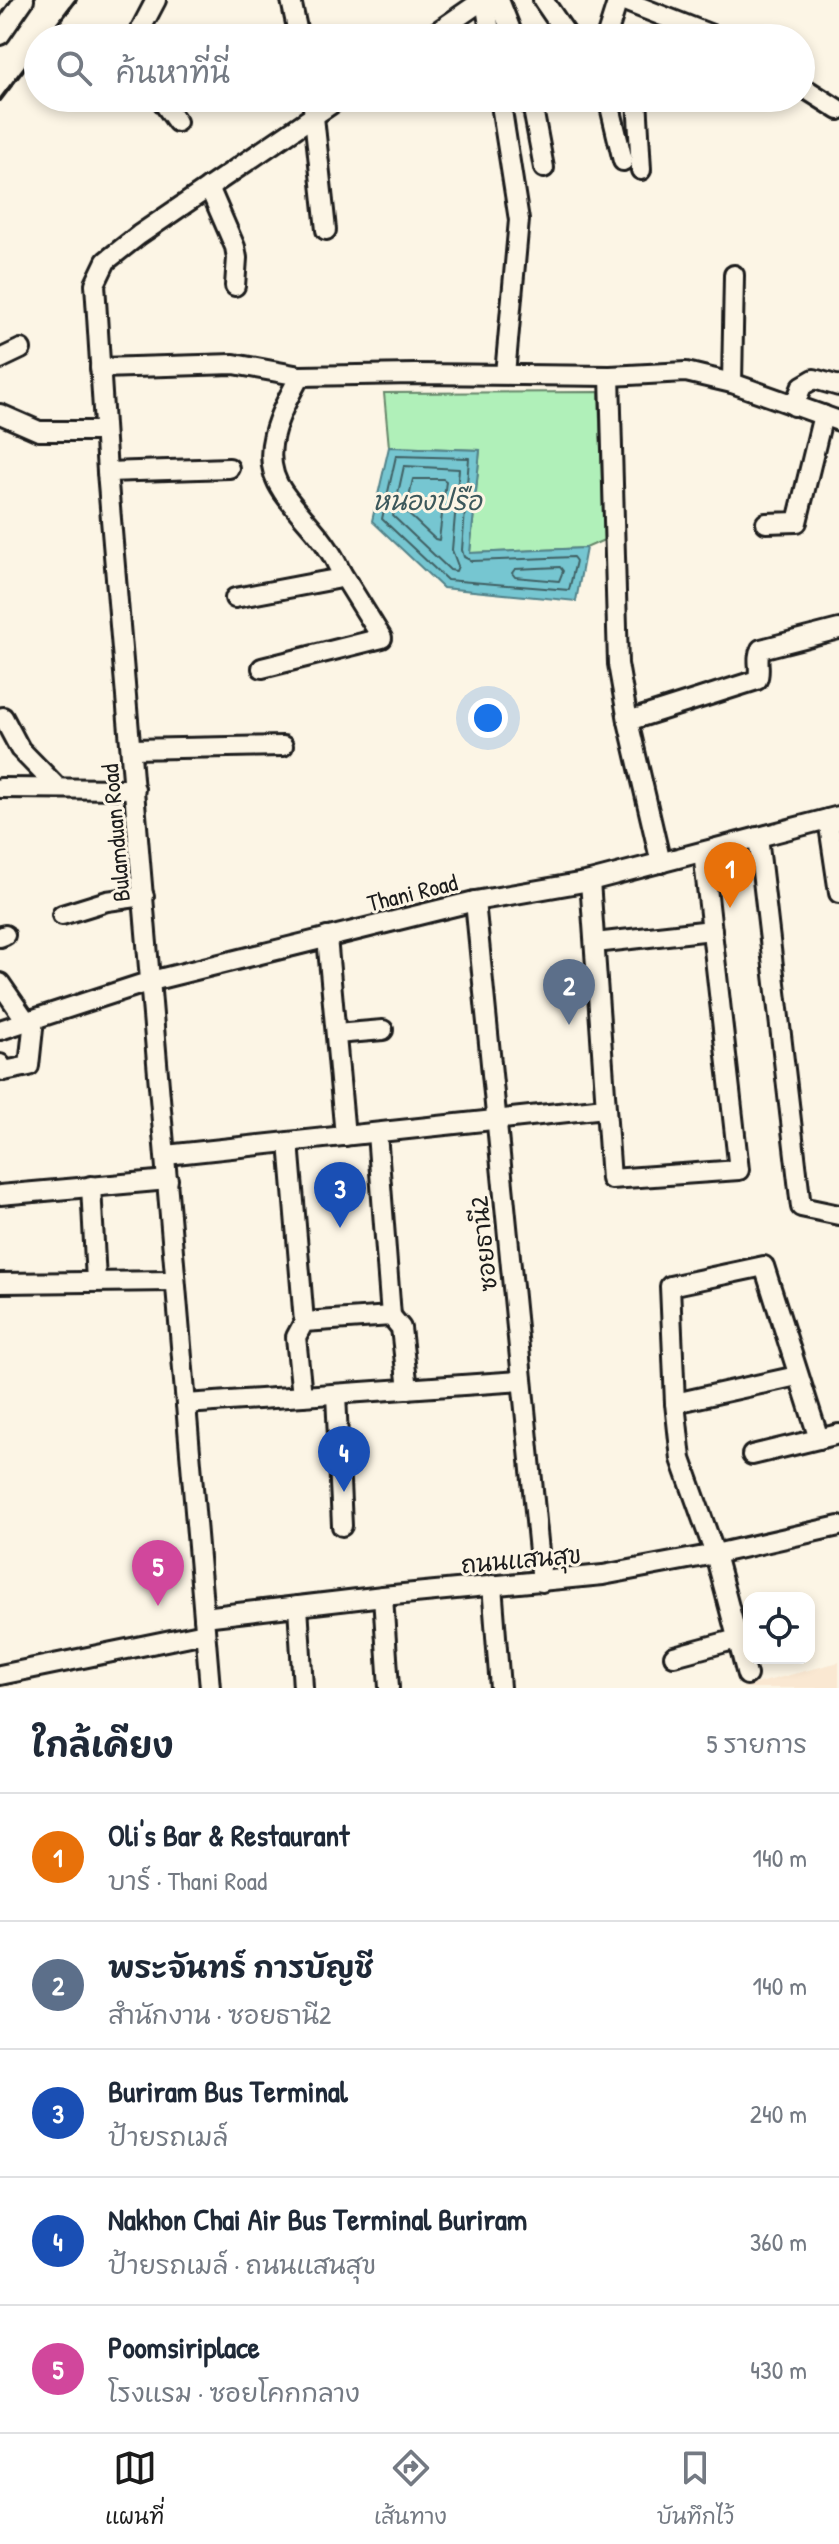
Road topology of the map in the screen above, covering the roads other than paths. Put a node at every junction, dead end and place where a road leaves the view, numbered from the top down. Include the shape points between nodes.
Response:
1 (24, 0) edge
2 (156, 0) edge
3 (291, 0) edge
4 (484, 0) edge
5 (499, 0) edge
6 (543, 0) edge
7 (620, 0) edge
8 (143, 24) edge
9 (296, 24) edge
10 (449, 24) edge
11 (488, 24) edge
12 (508, 24) edge
13 (559, 24) edge
14 (611, 24) edge
15 (683, 24) edge
16 (0, 35) edge
17 (815, 95) edge
18 (839, 110) edge
19 (170, 112) edge
20 (306, 112) edge
21 (315, 112) edge
22 (502, 112) edge
23 (534, 112) edge
24 (611, 112) edge
25 (638, 112) edge
26 (177, 122) dead end
27 (623, 161) dead end
28 (544, 168) dead end
29 (641, 170) dead end
30 (209, 187) junction
31 (326, 230) dead end
32 (734, 275) dead end
33 (235, 286) dead end
34 (21, 349) dead end
35 (0, 359) edge
36 (100, 368) junction
37 (505, 374) junction
38 (300, 376) junction
39 (610, 376) junction
40 (732, 383) junction
41 (839, 386) edge
42 (794, 406) junction
43 (0, 414) edge
44 (831, 418) edge
45 (104, 431) junction
46 (229, 468) dead end
47 (107, 472) junction
48 (766, 523) dead end
49 (341, 572) junction
50 (235, 598) dead end
51 (839, 629) edge
52 (262, 668) dead end
53 (0, 718) edge
54 (628, 721) junction
55 (283, 746) dead end
56 (132, 749) junction
57 (0, 788) edge
58 (58, 788) junction
59 (135, 789) junction
60 (834, 817) edge
61 (758, 837) junction
62 (703, 852) junction
63 (661, 863) junction
64 (590, 881) junction
65 (839, 893) edge
66 (144, 896) junction
67 (475, 901) junction
68 (62, 915) dead end
69 (712, 930) junction
70 (327, 937) junction
71 (595, 943) junction
72 (151, 981) junction
73 (0, 983) edge
74 (30, 1020) junction
75 (0, 1030) edge
76 (383, 1030) dead end
77 (336, 1034) junction
78 (0, 1064) edge
79 (605, 1108) junction
80 (496, 1120) junction
81 (377, 1133) junction
82 (345, 1136) junction
83 (289, 1142) junction
84 (166, 1155) junction
85 (168, 1180) junction
86 (91, 1186) junction
87 (0, 1195) edge
88 (839, 1215) edge
89 (96, 1281) junction
90 (175, 1281) junction
91 (0, 1283) edge
92 (391, 1316) junction
93 (304, 1322) junction
94 (797, 1376) junction
95 (521, 1381) junction
96 (408, 1389) junction
97 (336, 1394) junction
98 (302, 1396) junction
99 (675, 1403) junction
100 (186, 1404) junction
101 (839, 1434) edge
102 (819, 1439) junction
103 (752, 1455) dead end
104 (342, 1526) dead end
105 (839, 1526) edge
106 (715, 1554) junction
107 (542, 1582) junction
108 (492, 1585) junction
109 (383, 1596) junction
110 (298, 1606) junction
111 (204, 1625) junction
112 (742, 1645) edge
113 (674, 1656) dead end
114 (0, 1675) edge
115 (747, 1675) dead end
116 (210, 1688) edge
117 (303, 1688) edge
118 (389, 1688) edge
119 (500, 1688) edge

1 - 16 street
2 - 8 street
3 - 9 street
4 - 10 street
4 - 11 street
5 - 12 street
6 - 13 street
7 - 14 street
7 - 15 street
17 - 18 street
19 - 26 street
20 - 30 street, Bulamduan Road
21 - 31 street
22 - 37 street via 519,220
23 - 28 street
24 - 27 street
25 - 29 street
30 - 33 street via 235,247
30 - 36 street, Bulamduan Road via 106,261 95,284
32 - 40 street
34 - 35 street
36 - 38 street via 234,364
36 - 45 street, Bulamduan Road
37 - 38 street
37 - 39 street
38 - 49 street via 280,412 270,450 272,469 282,491 331,549
39 - 40 street via 686,372
39 - 54 street via 618,664
40 - 42 street
41 - 42 street via 814,379 802,386
42 - 44 street
43 - 45 street via 39,431
44 - 48 street via 797,522
45 - 47 street, Bulamduan Road
46 - 47 street
47 - 56 street, Bulamduan Road
49 - 50 street via 336,579
49 - 52 street via 382,638
51 - 54 street via 761,649 757,680
53 - 58 street via 20,749
54 - 63 street
55 - 56 street
56 - 59 street, Bulamduan Road
57 - 58 street
58 - 59 street
59 - 66 street, Bulamduan Road
60 - 61 street, Thani Road
60 - 65 street
61 - 62 street, Thani Road
61 - 88 street via 801,1207
62 - 63 street, Thani Road
62 - 69 street
63 - 64 street, Thani Road
64 - 67 street, Thani Road
64 - 71 street
66 - 68 street
66 - 72 street, Bulamduan Road
67 - 70 street, Thani Road
67 - 80 street, ซอยธานี2
69 - 71 street
69 - 79 street via 739,1170 611,1179
70 - 72 street, Thani Road
70 - 77 street
71 - 79 street
72 - 74 street, Thani Road
72 - 84 street, Bulamduan Road
73 - 74 street
74 - 75 street, Thani Road
74 - 78 street via 29,1066 4,1071
76 - 77 street
77 - 82 street
79 - 80 street
80 - 81 street
80 - 95 street, ซอยธานี2
81 - 82 street
81 - 92 street
82 - 83 street
83 - 84 street
83 - 93 street
84 - 85 street, Bulamduan Road
85 - 86 street
85 - 90 street, Bulamduan Road
86 - 87 street
86 - 89 street
89 - 90 street
89 - 91 street
90 - 100 street, Bulamduan Road
92 - 93 street
92 - 96 street via 401,1328
93 - 98 street via 296,1337
94 - 99 street
94 - 99 street via 764,1266 670,1286
94 - 102 street
95 - 96 street
95 - 107 street, ซอยธานี2
96 - 97 street
97 - 98 street
97 - 104 street
98 - 100 street
99 - 106 street via 681,1459
100 - 111 street, Bulamduan Road
101 - 102 street
102 - 103 street
105 - 106 street, ถนนแสนสุข
106 - 107 street, ถนนแสนสุข
106 - 112 street
107 - 108 street, ถนนแสนสุข
108 - 109 street, ถนนแสนสุข
108 - 119 street
109 - 110 street, ถนนแสนสุข
109 - 118 street
110 - 111 street, ถนนแสนสุข
110 - 117 street
111 - 114 street, ถนนแสนสุข
111 - 116 street, Bulamduan Road
112 - 113 street
112 - 115 street

